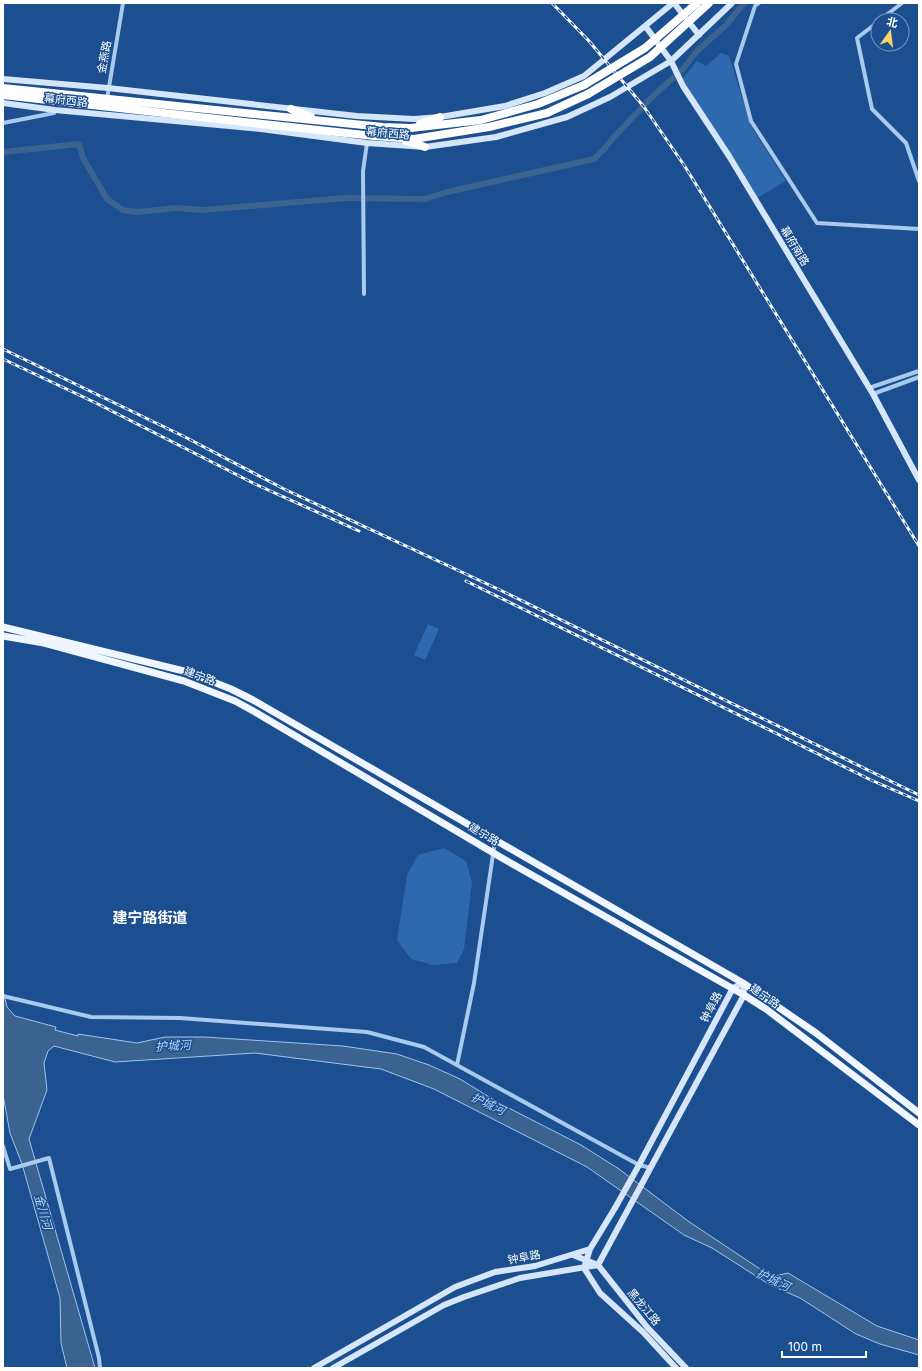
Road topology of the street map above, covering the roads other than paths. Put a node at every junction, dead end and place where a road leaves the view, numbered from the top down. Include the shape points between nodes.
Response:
1 (123, 3) edge
2 (674, 3) edge
3 (697, 3) edge
4 (709, 3) edge
5 (732, 3) edge
6 (759, 3) edge
7 (902, 3) edge
8 (890, 12) edge
9 (646, 27) junction
10 (870, 28) edge
11 (699, 36) junction
12 (671, 62) junction
13 (3, 79) edge
14 (73, 85) junction
15 (3, 88) edge
16 (108, 88) junction
17 (144, 92) junction
18 (3, 95) edge
19 (72, 100) junction
20 (3, 103) edge
21 (106, 103) junction
22 (23, 106) junction
23 (291, 109) junction
24 (55, 110) junction
25 (105, 115) junction
26 (440, 117) junction
27 (143, 118) junction
28 (321, 121) junction
29 (3, 123) edge
30 (281, 125) junction
31 (411, 128) junction
32 (263, 130) junction
33 (396, 138) junction
34 (367, 143) junction
35 (425, 147) junction
36 (919, 181) edge
37 (919, 229) edge
38 (364, 294) dead end
39 (919, 371) edge
40 (919, 377) edge
41 (870, 388) junction
42 (874, 394) junction
43 (919, 479) edge
44 (3, 626) edge
45 (3, 636) edge
46 (44, 640) junction
47 (495, 842) junction
48 (494, 853) junction
49 (743, 983) junction
50 (733, 988) junction
51 (744, 995) junction
52 (3, 996) edge
53 (457, 1065) junction
54 (919, 1112) edge
55 (919, 1125) edge
56 (3, 1146) edge
57 (639, 1165) junction
58 (651, 1168) junction
59 (590, 1249) junction
60 (573, 1255) junction
61 (586, 1260) junction
62 (598, 1265) junction
63 (584, 1268) junction
64 (100, 1368) edge
65 (314, 1368) edge
66 (333, 1368) edge
67 (676, 1368) edge
68 (686, 1368) edge

1 - 16 street, 金燕路
2 - 9 main road, 幕府西路
2 - 11 main road
3 - 31 highway, 幕府西路, bridge via 645,48 584,85 538,104 481,120
4 - 33 highway, 幕府西路, bridge via 650,57 588,94 547,113 489,127 414,139
5 - 11 main road, 幕府西路
6 - 37 street via 755,6 736,64 749,114 751,121 817,223
7 - 8 street
9 - 12 main road, 幕府南路
9 - 26 main road, 幕府西路 via 584,76 545,93 505,106
10 - 36 street via 857,38 872,109 906,143
11 - 12 main road, 幕府西路
12 - 35 main road, 幕府西路 via 610,97 567,117 496,137
12 - 41 main road, 幕府南路 via 683,86
13 - 14 main road, 幕府西路
14 - 16 main road, 幕府西路
14 - 19 main road via 77,95
15 - 28 highway, 幕府西路, bridge
16 - 17 main road, 幕府西路
16 - 21 street, 金燕路
17 - 23 main road, 幕府西路
17 - 27 main road via 136,106
18 - 30 highway, 幕府西路, bridge
19 - 21 main road
19 - 22 main road via 51,98 33,101
20 - 22 main road, 幕府西路
21 - 25 street, 金燕路
22 - 24 main road, 幕府西路
23 - 26 main road, 幕府西路 via 400,118
23 - 28 highway
24 - 25 main road, 幕府西路
24 - 29 street via 54,113 44,116
25 - 27 main road, 幕府西路
26 - 31 highway
27 - 32 main road, 幕府西路
28 - 31 highway, 幕府西路
30 - 32 highway
30 - 33 highway, 幕府西路
32 - 34 main road, 幕府西路
33 - 35 highway
34 - 35 main road, 幕府西路
34 - 38 street via 362,211
39 - 41 street
40 - 42 street
41 - 42 main road, 幕府南路
42 - 43 main road, 幕府南路
44 - 46 main road, 建宁路
45 - 46 main road, 建宁路
46 - 47 main road, 建宁路 via 188,672 231,689
46 - 48 main road, 建宁路 via 184,681 235,701 302,738
47 - 48 street
47 - 49 main road, 建宁路
48 - 50 main road, 建宁路
48 - 53 street via 474,983
49 - 50 main road, 钟阜路
49 - 51 main road
49 - 54 main road, 建宁路 via 816,1033
50 - 51 main road, 建宁路
50 - 57 main road, 钟阜路
51 - 55 main road, 建宁路
51 - 58 main road, 钟阜路
52 - 53 street via 91,1017 180,1018 366,1032 424,1047
53 - 57 street
56 - 64 street via 10,1169 48,1158
57 - 58 street
57 - 59 main road, 钟阜路, bridge
58 - 62 main road, 钟阜路
59 - 60 main road, 钟阜路
59 - 61 main road
60 - 61 main road, 黑龙江路
60 - 65 main road, 钟阜路 via 535,1266 495,1272 455,1287
61 - 62 main road, 黑龙江路
61 - 63 main road
62 - 63 main road, 钟阜路
62 - 68 main road, 黑龙江路 via 646,1327
63 - 66 main road, 钟阜路 via 520,1278 464,1297 444,1305
63 - 67 main road, 黑龙江路 via 600,1293 643,1332

